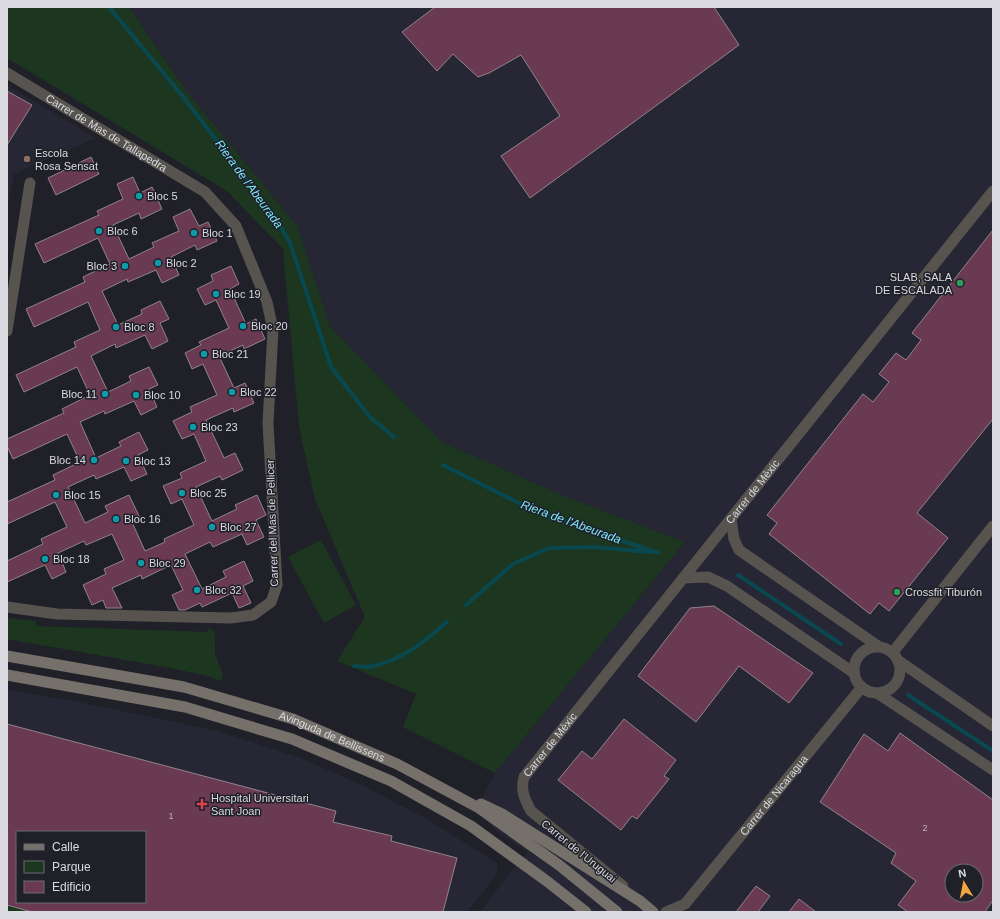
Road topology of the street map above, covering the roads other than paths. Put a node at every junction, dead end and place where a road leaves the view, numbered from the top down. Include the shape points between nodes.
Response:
1 (7, 74) edge
2 (30, 183) dead end
3 (993, 191) edge
4 (205, 192) joint
5 (7, 331) edge
6 (731, 519) junction
7 (993, 526) edge
8 (683, 578) junction
9 (7, 608) edge
10 (878, 646) junction
11 (7, 656) edge
12 (896, 657) junction
13 (854, 673) junction
14 (7, 675) edge
15 (862, 687) junction
16 (877, 693) junction
17 (993, 726) edge
18 (397, 764) junction
19 (993, 770) edge
20 (523, 797) joint
21 (640, 901) junction
22 (685, 908) edge
23 (586, 912) edge
24 (617, 912) edge
25 (653, 912) edge
26 (666, 912) edge

1 - 4 street, Carrer de Mas de Tallapedra
2 - 5 street
3 - 6 street, Carrer de Mèxic
4 - 9 street, Carrer del Mas de Pellicer via 236,226 267,302 272,330 268,423 277,585 272,602 253,615 223,619 57,614
6 - 8 street, Carrer de Mèxic
6 - 10 street via 734,539 739,550
7 - 12 street
8 - 13 street via 708,577 727,586
8 - 20 street, Carrer de Mèxic via 524,777
10 - 12 street via 886,648
10 - 13 street via 870,647 858,656 854,664
11 - 18 main road, Avinguda de Bellissens via 184,687 293,719
12 - 16 street via 900,671 899,679 890,689
12 - 17 street
13 - 15 street
14 - 23 main road, Avinguda de Bellissens via 185,707 292,739 391,781 471,826
15 - 16 street
15 - 22 street, Carrer de Nicaragua
16 - 19 street
18 - 21 main road via 502,814
18 - 24 main road, Avinguda de Bellissens via 479,808 559,865
20 - 21 street, Carrer de l'Uruguai via 531,812
21 - 25 main road
22 - 26 street, Carrer de Nicaragua

